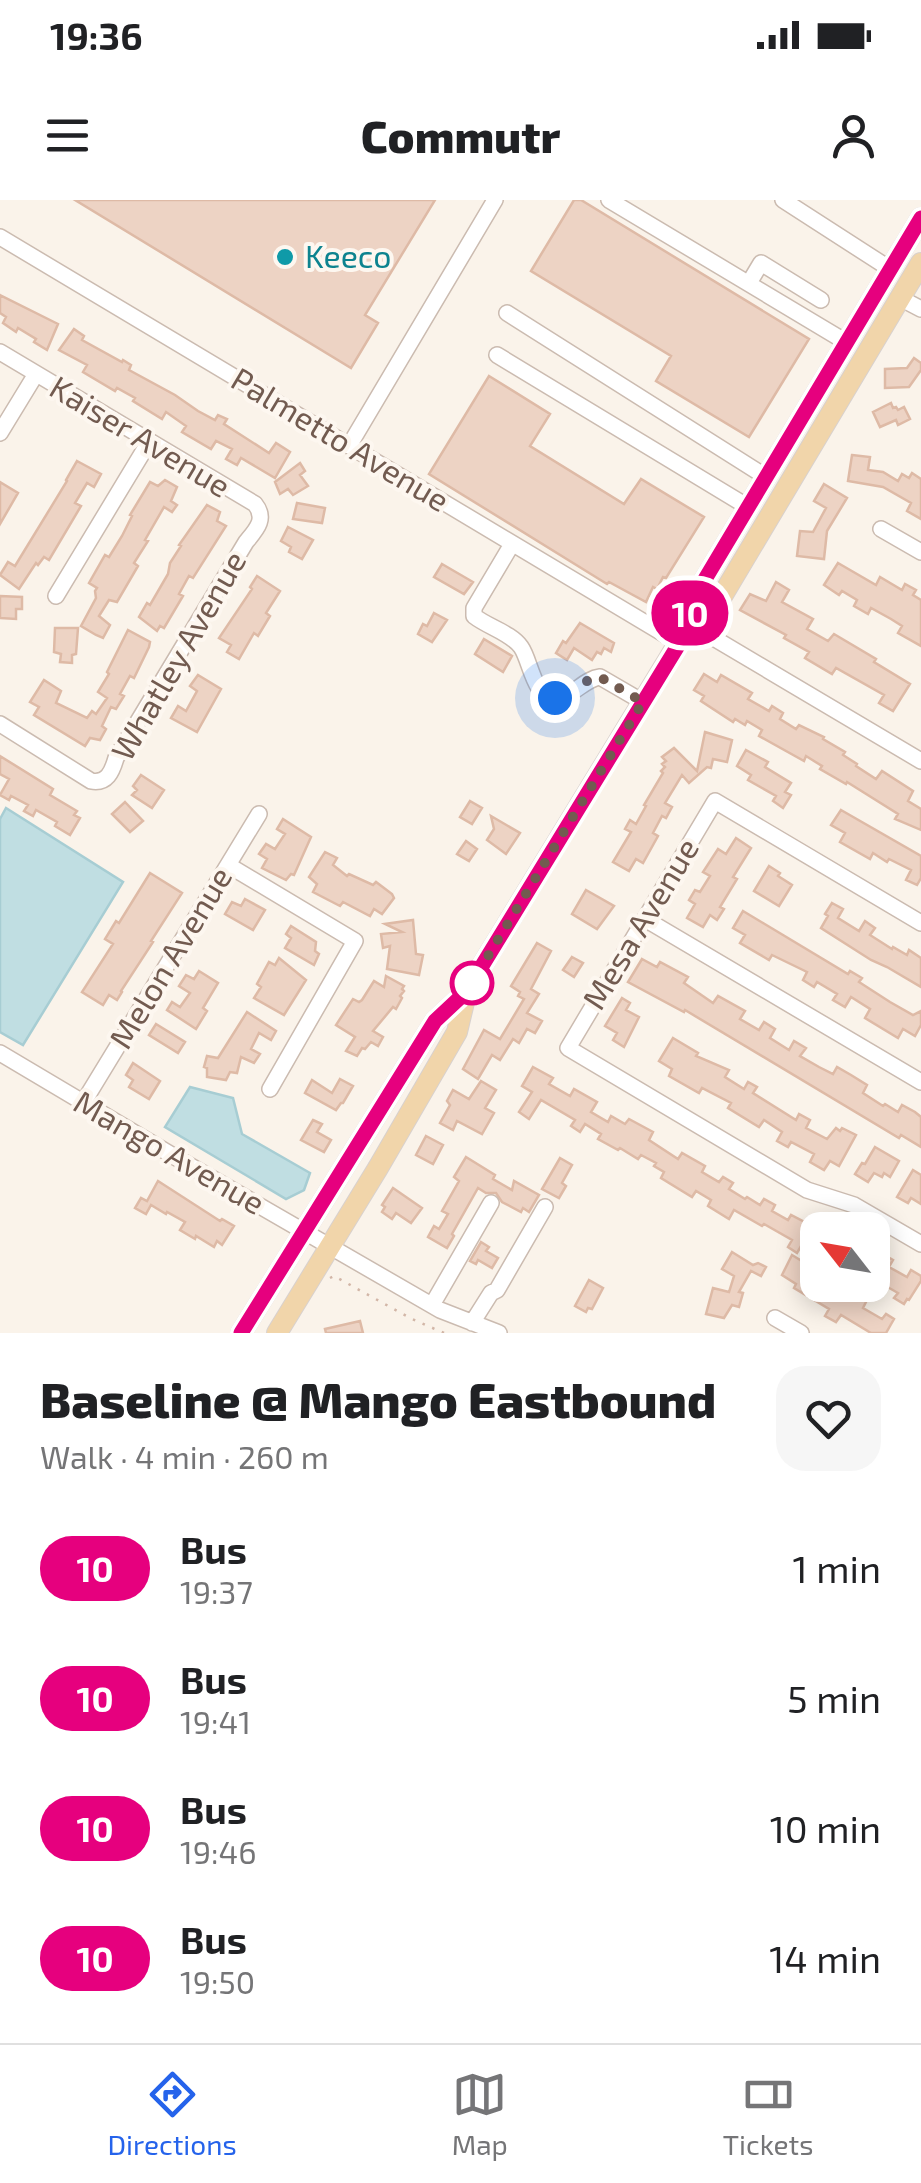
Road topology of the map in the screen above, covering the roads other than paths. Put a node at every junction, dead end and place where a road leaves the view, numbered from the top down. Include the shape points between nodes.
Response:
1 (495, 200) edge
2 (610, 200) edge
3 (783, 200) edge
4 (921, 218) edge
5 (0, 237) edge
6 (890, 268) junction
7 (920, 268) edge
8 (749, 284) junction
9 (900, 298) junction
10 (821, 300) dead end
11 (921, 309) edge
12 (507, 314) dead end
13 (846, 342) junction
14 (0, 352) edge
15 (497, 356) dead end
16 (36, 374) junction
17 (0, 433) edge
18 (148, 442) junction
19 (349, 446) junction
20 (766, 477) junction
21 (748, 507) junction
22 (880, 529) dead end
23 (254, 532) joint
24 (512, 544) junction
25 (921, 552) edge
26 (56, 596) dead end
27 (690, 624) junction
28 (679, 644) junction
29 (643, 702) junction
30 (0, 724) edge
31 (921, 761) edge
32 (259, 814) dead end
33 (228, 865) junction
34 (645, 919) junction
35 (921, 923) edge
36 (466, 992) junction
37 (0, 1053) edge
38 (921, 1082) edge
39 (270, 1089) dead end
40 (83, 1102) junction
41 (491, 1203) dead end
42 (545, 1207) dead end
43 (304, 1231) junction
44 (921, 1244) edge
45 (328, 1245) junction
46 (432, 1305) junction
47 (775, 1318) dead end
48 (472, 1322) junction
49 (241, 1333) edge
50 (277, 1333) edge
51 (499, 1333) edge
52 (800, 1333) edge

1 - 19 street
2 - 8 street
3 - 6 street
4 - 6 main road
5 - 19 street, Palmetto Avenue
6 - 13 main road
7 - 9 main road
8 - 10 street via 762,263
8 - 13 street
9 - 11 street
9 - 27 main road via 708,618
12 - 20 street
13 - 20 main road
14 - 16 street, Kaiser Avenue
15 - 21 street
16 - 17 street
16 - 18 street, Kaiser Avenue
18 - 23 street, Kaiser Avenue via 255,504 261,517
18 - 26 street
19 - 24 street, Palmetto Avenue
20 - 21 main road
21 - 27 main road via 689,606
22 - 25 street
23 - 30 street, Whatley Avenue via 104,781 91,781
24 - 28 street, Palmetto Avenue
24 - 29 street via 474,616 522,648 547,695 564,696 600,677
27 - 28 main road
27 - 31 street
28 - 29 main road
29 - 36 main road
32 - 33 street, Melon Avenue
33 - 39 street via 355,941
33 - 40 street, Melon Avenue
34 - 35 street, Mesa Avenue via 714,801
34 - 38 street
34 - 44 street, Mesa Avenue via 568,1048 807,1190 854,1205
36 - 43 main road via 435,1021
36 - 45 main road via 457,1032
37 - 40 street, Mango Avenue
40 - 43 street, Mango Avenue
41 - 46 street
42 - 48 street
43 - 45 street, Mango Avenue
43 - 49 main road
45 - 46 street, Mango Avenue
45 - 50 main road
46 - 48 street, Mango Avenue
47 - 52 street
48 - 51 street, Mango Avenue

